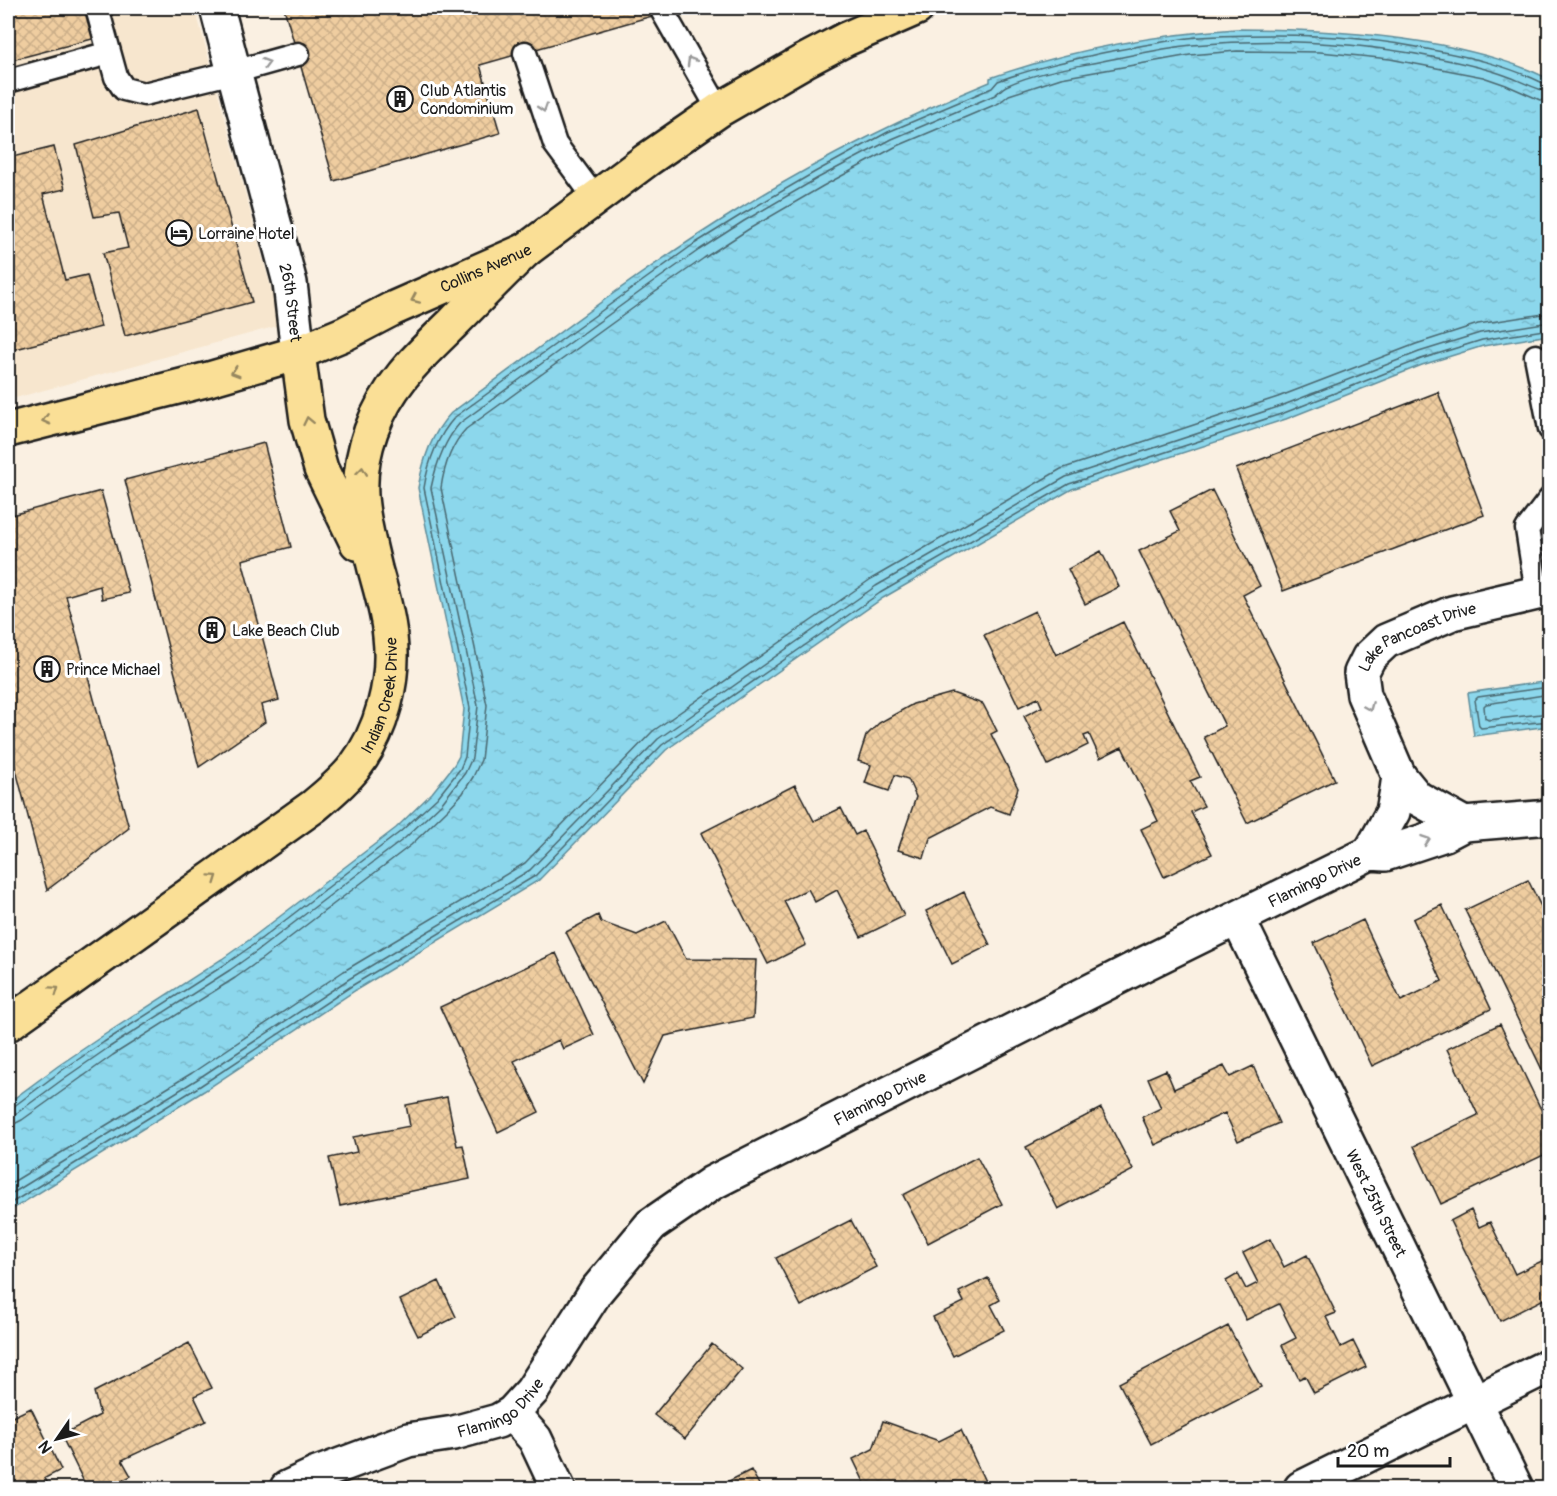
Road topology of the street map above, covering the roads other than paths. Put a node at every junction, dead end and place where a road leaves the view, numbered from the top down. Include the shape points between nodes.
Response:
1 (98, 8) edge
2 (217, 8) edge
3 (917, 8) edge
4 (663, 12) dead end
5 (109, 53) junction
6 (525, 53) dead end
7 (298, 54) dead end
8 (234, 72) junction
9 (8, 81) edge
10 (719, 110) junction
11 (595, 198) junction
12 (526, 250) junction
13 (298, 353) junction
14 (1536, 356) dead end
15 (1550, 429) edge
16 (8, 430) edge
17 (1550, 499) edge
18 (381, 590) junction
19 (1544, 592) edge
20 (1399, 776) junction
21 (1550, 817) edge
22 (1464, 824) junction
23 (1370, 853) junction
24 (1238, 919) junction
25 (8, 1024) edge
26 (1550, 1365) edge
27 (1474, 1402) junction
28 (512, 1413) junction
29 (287, 1488) edge
30 (558, 1488) edge
31 (1300, 1488) edge
32 (1516, 1488) edge

1 - 5 lane
2 - 8 street, 26th Street
3 - 10 main road, Collins Avenue via 835,45
10 -> 4 lane
5 - 8 lane via 124,89 144,94
5 - 9 lane
6 -> 11 lane via 555,144
8 -> 7 lane
8 - 13 street, 26th Street via 290,283
10 - 11 main road, Collins Avenue
11 - 12 main road, Collins Avenue
12 -> 13 main road, Collins Avenue
18 -> 12 main road, Indian Creek Drive via 360,496 364,457 375,421 410,364
13 -> 16 main road, Collins Avenue
18 -> 13 main road, 26th Street via 321,469 307,420
14 - 15 lane
17 - 19 lane via 1527,529
25 -> 18 main road, Indian Creek Drive via 308,811 354,768 372,738 389,683 391,639
19 -> 20 street, Lake Pancoast Drive via 1452,613 1386,641 1369,657 1361,673 1364,695
20 - 22 street, Lake Pancoast Drive via 1417,798
20 - 23 street via 1393,812
21 - 22 street, Flamingo Drive
23 -> 22 street, Flamingo Drive via 1385,854
23 - 24 street, Flamingo Drive
24 - 27 street, West 25th Street
24 - 28 street, Flamingo Drive via 712,1183 651,1225 596,1291 532,1391
26 - 27 street
27 - 31 street
27 - 32 street, West 25th Street
28 - 29 street, Flamingo Drive via 454,1433 408,1440
28 - 30 street via 535,1440

